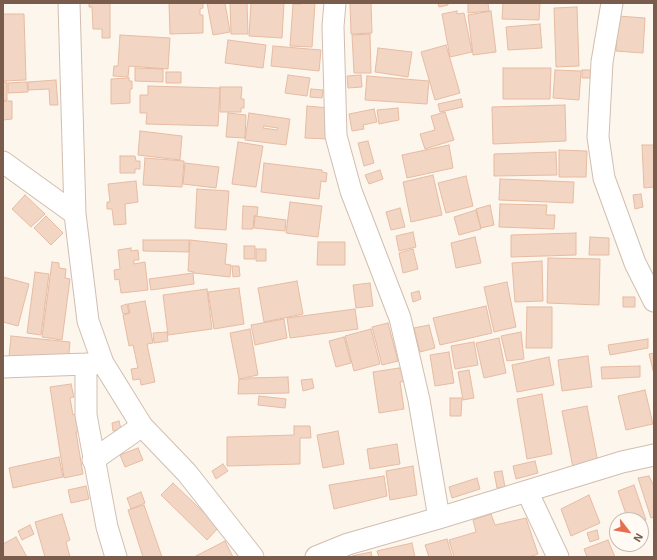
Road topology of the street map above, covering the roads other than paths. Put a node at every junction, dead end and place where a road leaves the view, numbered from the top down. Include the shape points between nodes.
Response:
1 (69, 3) edge
2 (335, 3) edge
3 (612, 3) edge
4 (3, 162) edge
5 (75, 214) junction
6 (654, 301) edge
7 (94, 364) junction
8 (3, 367) edge
9 (142, 426) junction
10 (654, 455) edge
11 (94, 460) junction
12 (527, 491) junction
13 (439, 518) junction
14 (116, 557) edge
15 (253, 557) edge
16 (316, 557) edge
17 (558, 557) edge

1 - 5 street
2 - 13 street via 333,26 336,136 351,191 400,318 419,400
3 - 6 street via 602,62 598,137 604,178 635,263
4 - 5 street
5 - 7 street
7 - 8 street
7 - 9 street
7 - 11 street via 86,415
9 - 11 street
9 - 15 street via 187,473
10 - 12 street
11 - 14 street via 107,527
12 - 13 street
12 - 17 street
13 - 16 street via 348,544

